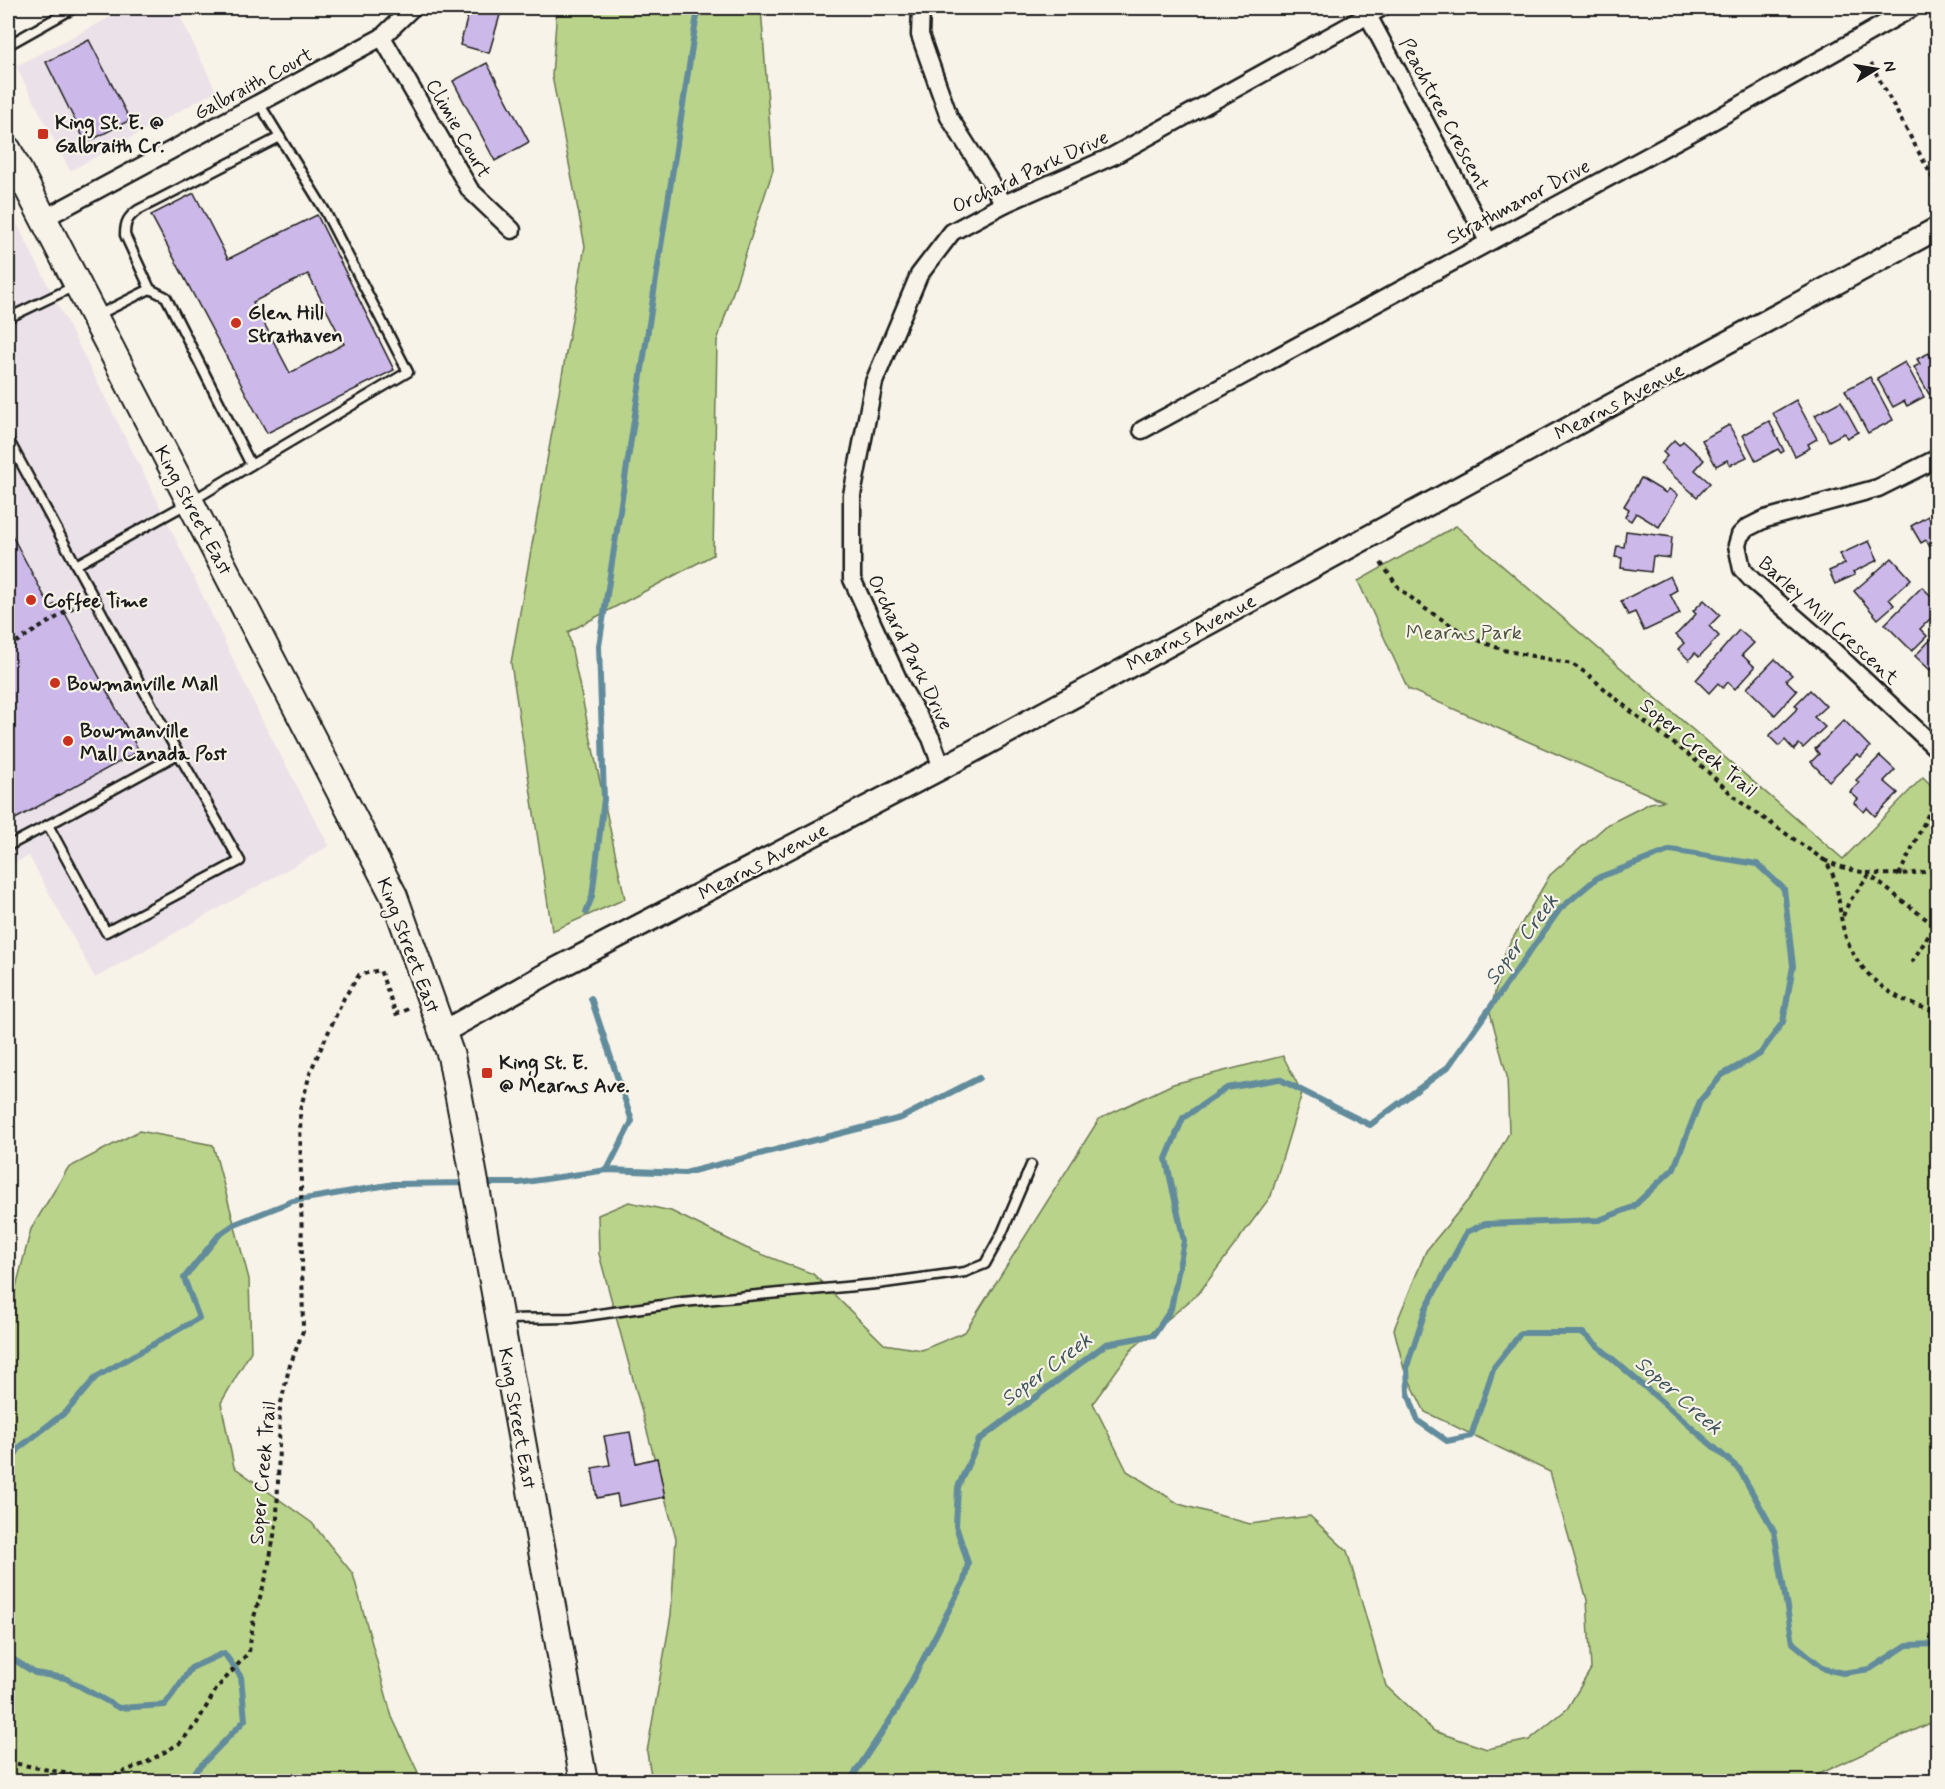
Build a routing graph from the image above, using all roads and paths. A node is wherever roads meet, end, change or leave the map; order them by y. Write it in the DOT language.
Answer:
graph roads {
  1 [pos="74,8"];
  2 [pos="412,8"];
  3 [pos="921,8"];
  4 [pos="1912,8"];
  5 [pos="1371,10"];
  6 [pos="382,37"];
  7 [pos="8,45"];
  8 [pos="1871,64"];
  9 [pos="259,103"];
  10 [pos="280,137"];
  11 [pos="8,150"];
  12 [pos="1936,184"];
  13 [pos="1004,204"];
  14 [pos="43,219"];
  15 [pos="1938,228"];
  16 [pos="512,230"];
  17 [pos="1488,241"];
  18 [pos="76,286"];
  19 [pos="150,289"];
  20 [pos="8,318"];
  21 [pos="93,318"];
  22 [pos="1142,430"];
  23 [pos="8,439"];
  24 [pos="1938,458"];
  25 [pos="251,465"];
  26 [pos="190,502"];
  27 [pos="1381,563"];
  28 [pos="76,566"];
  29 [pos="92,595"];
  30 [pos="8,647"];
  31 [pos="1938,750"];
  32 [pos="178,754"];
  33 [pos="942,768"];
  34 [pos="1938,794"];
  35 [pos="48,825"];
  36 [pos="8,846"];
  37 [pos="1824,860"];
  38 [pos="1938,870"];
  39 [pos="1869,875"];
  40 [pos="1899,876"];
  41 [pos="1842,921"];
  42 [pos="1911,963"];
  43 [pos="430,1000"];
  44 [pos="1938,1011"];
  45 [pos="443,1032"];
  46 [pos="1031,1165"];
  47 [pos="500,1319"];
  48 [pos="8,1762"];
  49 [pos="584,1782"];
  1 -- 7 [label="lane"];
  2 -- 6 [label="street, Galbraith Court"];
  3 -- 13 [label="street"];
  4 -- 17 [label="street, Strathmanor Drive"];
  5 -- 13 [label="street, Orchard Park Drive"];
  5 -- 17 [label="street, Peachtree Crescent"];
  6 -- 9 [label="street, Galbraith Court"];
  6 -- 16 [label="street, Climie Court"];
  8 -- 12 [label="path"];
  9 -- 10 [label="lane"];
  9 -- 14 [label="street, Galbraith Court"];
  10 -- 19 [label="lane"];
  10 -- 25 [label="lane"];
  11 -- 14 [label="main road, King Street East"];
  13 -- 33 [label="street, Orchard Park Drive"];
  14 -- 18 [label="main road, King Street East"];
  15 -- 33 [label="street, Mearns Avenue"];
  17 -- 22 [label="street, Strathmanor Drive"];
  18 -- 20 [label="lane"];
  18 -- 21 [label="main road, King Street East"];
  19 -- 21 [label="lane"];
  19 -- 25 [label="lane"];
  21 -- 26 [label="main road, King Street East"];
  23 -- 28 [label="lane"];
  24 -- 31 [label="street, Barley Mill Crescent"];
  25 -- 26 [label="lane"];
  26 -- 28 [label="lane"];
  26 -- 43 [label="main road, King Street East"];
  27 -- 37 [label="path, Soper Creek Trail"];
  28 -- 29 [label="lane"];
  29 -- 30 [label="path"];
  29 -- 32 [label="lane"];
  32 -- 35 [label="lane"];
  32 -- 35 [label="lane"];
  33 -- 45 [label="street, Mearns Avenue"];
  34 -- 40 [label="path"];
  35 -- 36 [label="lane"];
  37 -- 39 [label="path, Soper Creek Trail"];
  37 -- 41 [label="path"];
  38 -- 40 [label="path"];
  39 -- 40 [label="path"];
  39 -- 41 [label="path"];
  39 -- 42 [label="path"];
  41 -- 44 [label="path"];
  43 -- 45 [label="main road, King Street East"];
  43 -- 48 [label="path, Soper Creek Trail"];
  45 -- 47 [label="main road, King Street East"];
  46 -- 47 [label="lane"];
  47 -- 49 [label="main road, King Street East"];
}
